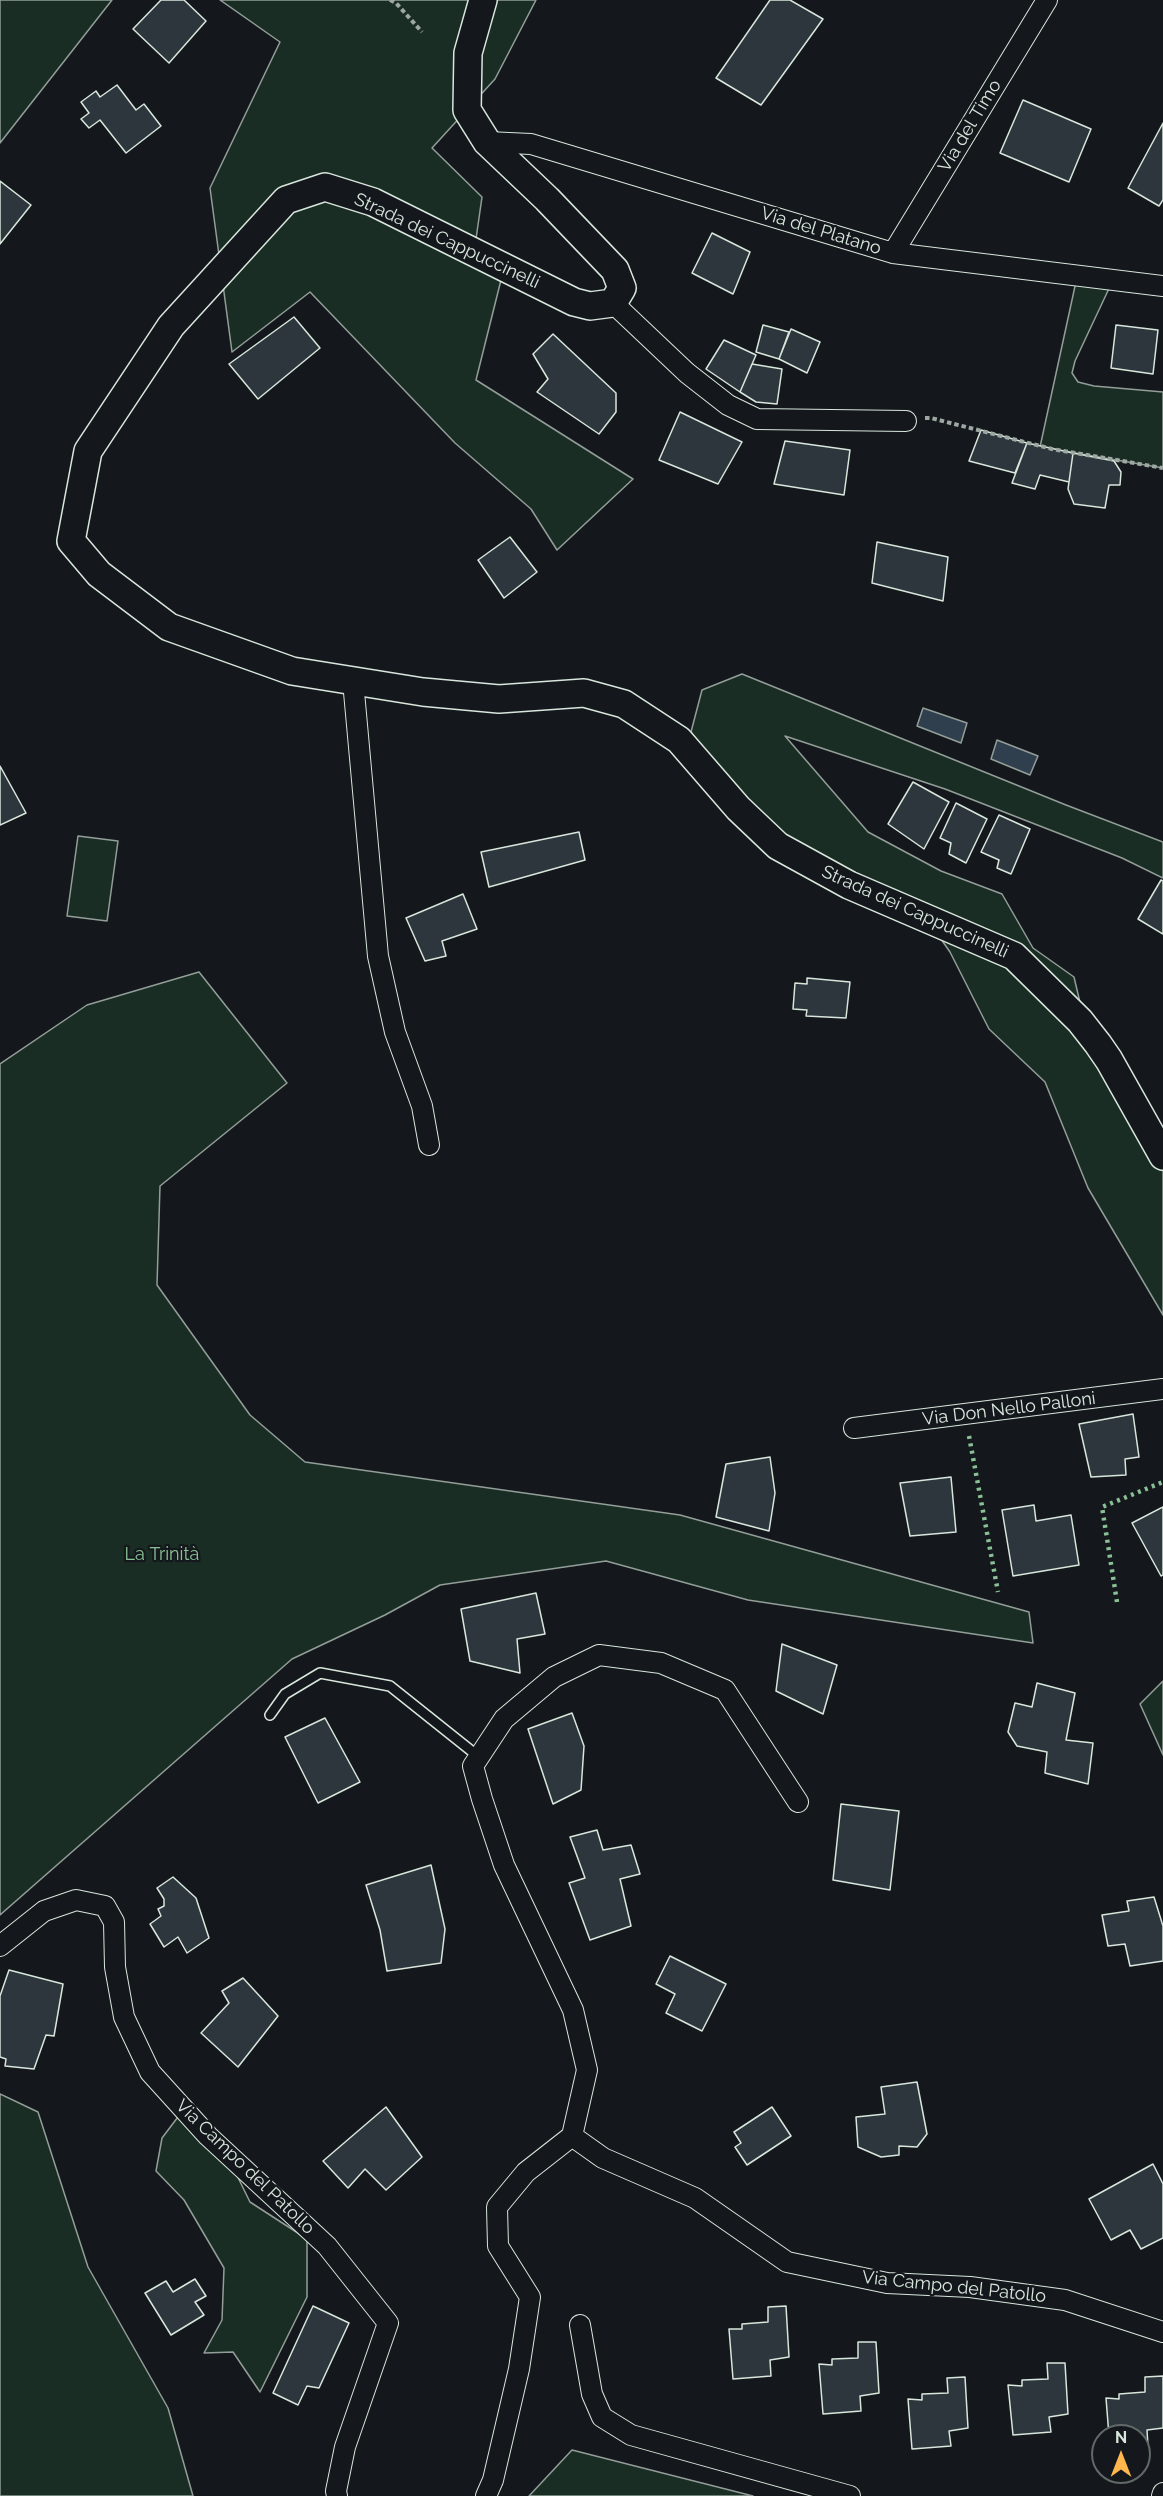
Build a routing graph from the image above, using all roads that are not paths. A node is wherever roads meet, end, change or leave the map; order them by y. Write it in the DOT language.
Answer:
graph roads {
  1 [pos="483,0"];
  2 [pos="1047,0"];
  3 [pos="487,142"];
  4 [pos="893,253"];
  5 [pos="1163,286"];
  6 [pos="613,303"];
  7 [pos="906,421"];
  8 [pos="353,681"];
  9 [pos="429,1145"];
  10 [pos="1163,1156"];
  11 [pos="1163,1389"];
  12 [pos="854,1428"];
  13 [pos="270,1716"];
  14 [pos="479,1758"];
  15 [pos="798,1802"];
  16 [pos="0,1946"];
  17 [pos="572,2136"];
  18 [pos="580,2325"];
  19 [pos="1163,2332"];
  20 [pos="337,2496"];
  21 [pos="486,2496"];
  22 [pos="850,2496"];
  1 -- 3 [label="street"];
  2 -- 4 [label="street, Via del Timo"];
  3 -- 4 [label="street, Via del Platano"];
  3 -- 6 [label="street"];
  4 -- 5 [label="street, Via del Platano"];
  6 -- 7 [label="street"];
  6 -- 8 [label="street, Strada dei Cappuccinelli"];
  8 -- 9 [label="street"];
  8 -- 10 [label="street, Strada dei Cappuccinelli"];
  11 -- 12 [label="street, Via Don Nello Palloni"];
  13 -- 14 [label="lane"];
  14 -- 15 [label="street"];
  14 -- 17 [label="street"];
  16 -- 20 [label="street, Via Campo del Patollo"];
  17 -- 19 [label="street, Via Campo del Patollo"];
  17 -- 21 [label="street"];
  18 -- 22 [label="street"];
}
